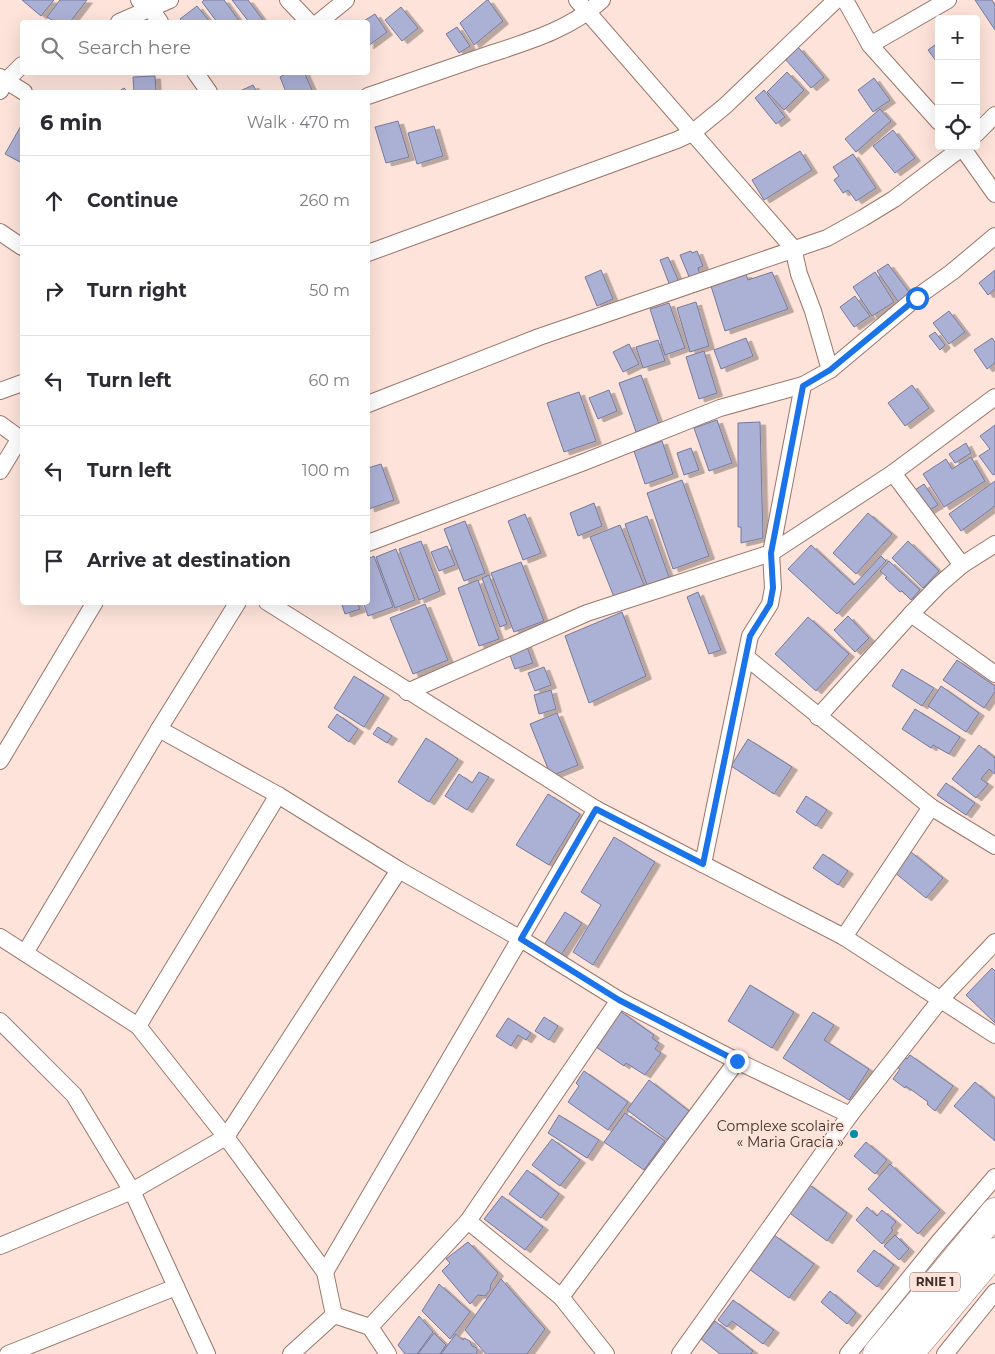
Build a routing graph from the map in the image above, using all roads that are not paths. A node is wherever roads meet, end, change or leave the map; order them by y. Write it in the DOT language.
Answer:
graph roads {
  1 [pos="170,0"];
  2 [pos="288,0"];
  3 [pos="346,0"];
  4 [pos="578,0"];
  5 [pos="602,0"];
  6 [pos="836,0"];
  7 [pos="845,0"];
  8 [pos="948,0"];
  9 [pos="144,4"];
  10 [pos="588,13"];
  11 [pos="122,20"];
  12 [pos="158,20"];
  13 [pos="308,20"];
  14 [pos="321,20"];
  15 [pos="870,45"];
  16 [pos="20,67"];
  17 [pos="197,75"];
  18 [pos="2,83"];
  19 [pos="20,90"];
  20 [pos="208,90"];
  21 [pos="370,95"];
  22 [pos="995,115"];
  23 [pos="935,118"];
  24 [pos="980,130"];
  25 [pos="692,133"];
  26 [pos="958,150"];
  27 [pos="964,150"];
  28 [pos="995,194"];
  29 [pos="0,232"];
  30 [pos="995,236"];
  31 [pos="20,246"];
  32 [pos="793,248"];
  33 [pos="370,252"];
  34 [pos="830,370"];
  35 [pos="20,384"];
  36 [pos="803,386"];
  37 [pos="0,391"];
  38 [pos="995,398"];
  39 [pos="370,403"];
  40 [pos="0,424"];
  41 [pos="20,438"];
  42 [pos="20,441"];
  43 [pos="0,471"];
  44 [pos="893,473"];
  45 [pos="370,542"];
  46 [pos="995,544"];
  47 [pos="771,553"];
  48 [pos="962,565"];
  49 [pos="92,605"];
  50 [pos="236,605"];
  51 [pos="272,605"];
  52 [pos="911,614"];
  53 [pos="746,657"];
  54 [pos="995,674"];
  55 [pos="407,692"];
  56 [pos="818,717"];
  57 [pos="159,729"];
  58 [pos="0,761"];
  59 [pos="278,795"];
  60 [pos="931,807"];
  61 [pos="596,809"];
  62 [pos="995,846"];
  63 [pos="703,864"];
  64 [pos="400,870"];
  65 [pos="0,937"];
  66 [pos="844,937"];
  67 [pos="521,939"];
  68 [pos="995,942"];
  69 [pos="25,953"];
  70 [pos="941,999"];
  71 [pos="619,1000"];
  72 [pos="0,1021"];
  73 [pos="138,1026"];
  74 [pos="995,1035"];
  75 [pos="737,1061"];
  76 [pos="850,1115"];
  77 [pos="226,1137"];
  78 [pos="995,1177"];
  79 [pos="132,1191"];
  80 [pos="995,1212"];
  81 [pos="468,1221"];
  82 [pos="0,1246"];
  83 [pos="995,1252"];
  84 [pos="325,1272"];
  85 [pos="176,1287"];
  86 [pos="995,1292"];
  87 [pos="561,1297"];
  88 [pos="334,1314"];
  89 [pos="370,1327"];
  90 [pos="950,1352"];
  91 [pos="8,1354"];
  92 [pos="206,1354"];
  93 [pos="291,1354"];
  94 [pos="388,1354"];
  95 [pos="606,1354"];
  96 [pos="680,1354"];
  97 [pos="848,1354"];
  98 [pos="876,1354"];
  99 [pos="909,1354"];
  1 -- 9 [label="street"];
  2 -- 13 [label="street"];
  3 -- 14 [label="street"];
  4 -- 10 [label="street"];
  5 -- 10 [label="street"];
  6 -- 25 [label="street"];
  7 -- 15 [label="street"];
  8 -- 15 [label="street"];
  9 -- 11 [label="street"];
  9 -- 12 [label="street"];
  10 -- 21 [label="street"];
  10 -- 25 [label="street"];
  15 -- 23 [label="street"];
  16 -- 18 [label="street"];
  17 -- 20 [label="street"];
  18 -- 19 [label="street"];
  22 -- 24 [label="street"];
  25 -- 32 [label="street"];
  25 -- 33 [label="street"];
  26 -- 32 [label="street"];
  27 -- 28 [label="street"];
  29 -- 31 [label="street"];
  30 -- 34 [label="street"];
  32 -- 34 [label="street"];
  32 -- 39 [label="street"];
  34 -- 36 [label="street"];
  35 -- 37 [label="street"];
  36 -- 45 [label="street"];
  36 -- 47 [label="street"];
  38 -- 44 [label="street"];
  40 -- 41 [label="street"];
  42 -- 43 [label="street"];
  44 -- 47 [label="street"];
  44 -- 48 [label="street"];
  46 -- 48 [label="street"];
  47 -- 53 [label="street"];
  47 -- 55 [label="street"];
  48 -- 52 [label="street"];
  49 -- 58 [label="street"];
  50 -- 57 [label="street"];
  51 -- 55 [label="street"];
  52 -- 54 [label="street"];
  52 -- 56 [label="street"];
  53 -- 56 [label="street"];
  53 -- 63 [label="street"];
  55 -- 61 [label="street"];
  56 -- 60 [label="street"];
  57 -- 59 [label="street"];
  57 -- 69 [label="street"];
  59 -- 64 [label="street"];
  59 -- 73 [label="street"];
  60 -- 62 [label="street"];
  60 -- 66 [label="street"];
  61 -- 63 [label="street"];
  61 -- 67 [label="street"];
  63 -- 66 [label="street"];
  64 -- 67 [label="street"];
  64 -- 77 [label="street"];
  65 -- 69 [label="street"];
  66 -- 70 [label="street"];
  67 -- 71 [label="street"];
  67 -- 84 [label="street"];
  68 -- 70 [label="street"];
  69 -- 73 [label="street"];
  70 -- 74 [label="street"];
  70 -- 76 [label="street"];
  71 -- 75 [label="street"];
  71 -- 81 [label="street"];
  72 -- 79 [label="street"];
  73 -- 77 [label="street"];
  75 -- 76 [label="street"];
  75 -- 87 [label="street"];
  76 -- 96 [label="street"];
  77 -- 79 [label="street"];
  77 -- 84 [label="street"];
  78 -- 97 [label="street"];
  79 -- 82 [label="street"];
  79 -- 85 [label="street"];
  80 -- 98 [label="highway, RNIE 1"];
  81 -- 87 [label="street"];
  81 -- 89 [label="street"];
  83 -- 99 [label="highway, RNIE 1"];
  84 -- 88 [label="street"];
  85 -- 91 [label="street"];
  85 -- 92 [label="street"];
  86 -- 90 [label="street"];
  87 -- 95 [label="street"];
  88 -- 89 [label="street"];
  88 -- 93 [label="street"];
  89 -- 94 [label="street"];
}
